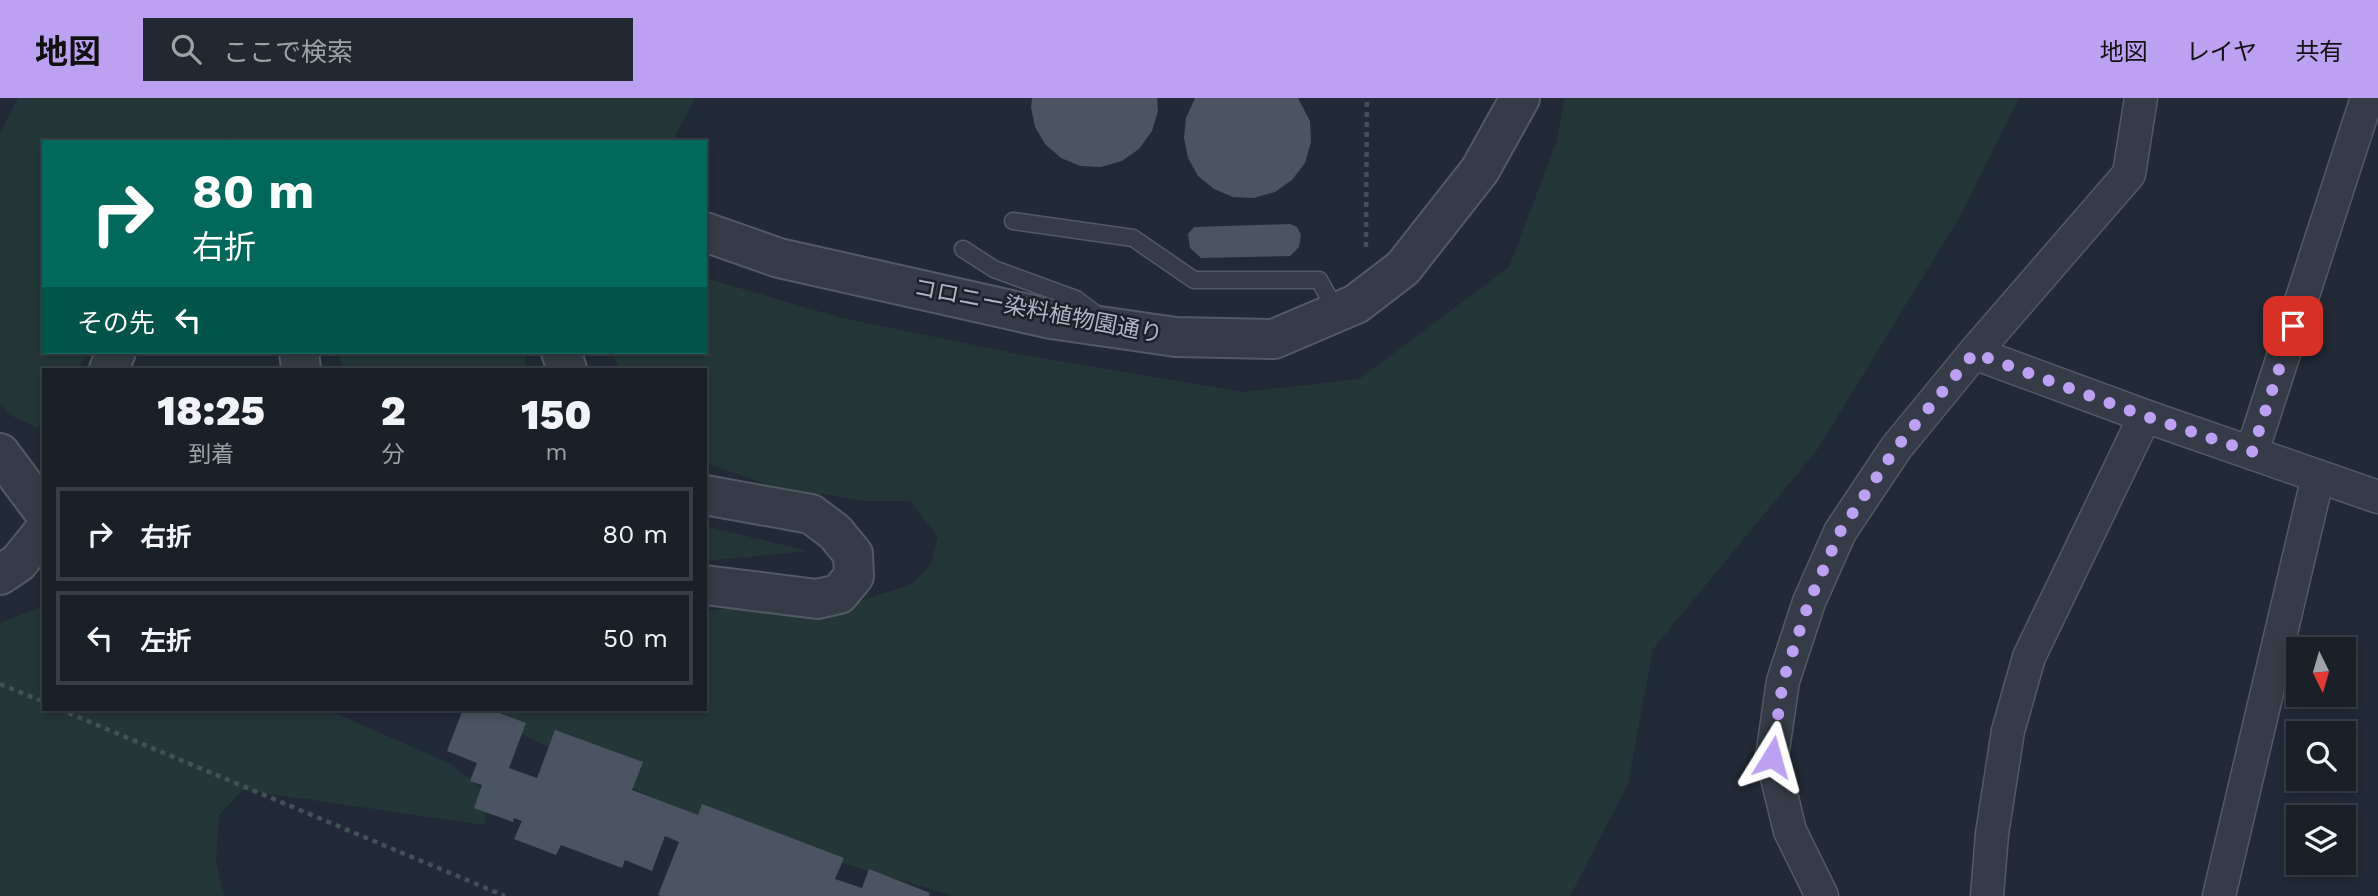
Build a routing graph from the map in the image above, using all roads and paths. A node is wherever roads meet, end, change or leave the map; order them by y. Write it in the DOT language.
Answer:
graph roads {
  1 [pos="1367,98"];
  2 [pos="1520,98"];
  3 [pos="2141,98"];
  4 [pos="2367,98"];
  5 [pos="1013,221"];
  6 [pos="707,233"];
  7 [pos="963,249"];
  8 [pos="1351,304"];
  9 [pos="1116,329"];
  10 [pos="1974,353"];
  11 [pos="2145,416"];
  12 [pos="2252,452"];
  13 [pos="0,453"];
  14 [pos="2318,475"];
  15 [pos="707,495"];
  16 [pos="2378,497"];
  17 [pos="42,509"];
  18 [pos="42,533"];
  19 [pos="0,575"];
  20 [pos="707,585"];
  21 [pos="0,684"];
  22 [pos="42,701"];
  23 [pos="64,711"];
  24 [pos="505,896"];
  25 [pos="1822,896"];
  26 [pos="1987,896"];
  27 [pos="2219,896"];
  1 -- 8 [label="path"];
  2 -- 8 [label="street, コロニー染料植物園通り"];
  3 -- 10 [label="street"];
  4 -- 12 [label="street"];
  5 -- 8 [label="lane"];
  6 -- 9 [label="street, コロニー染料植物園通り"];
  7 -- 9 [label="lane"];
  8 -- 9 [label="street, コロニー染料植物園通り"];
  10 -- 11 [label="street"];
  10 -- 25 [label="street"];
  11 -- 12 [label="street"];
  11 -- 26 [label="street"];
  12 -- 14 [label="street"];
  13 -- 17 [label="street"];
  14 -- 16 [label="street"];
  14 -- 27 [label="street"];
  15 -- 20 [label="street"];
  18 -- 19 [label="street"];
  21 -- 22 [label="path"];
  23 -- 24 [label="path"];
}
